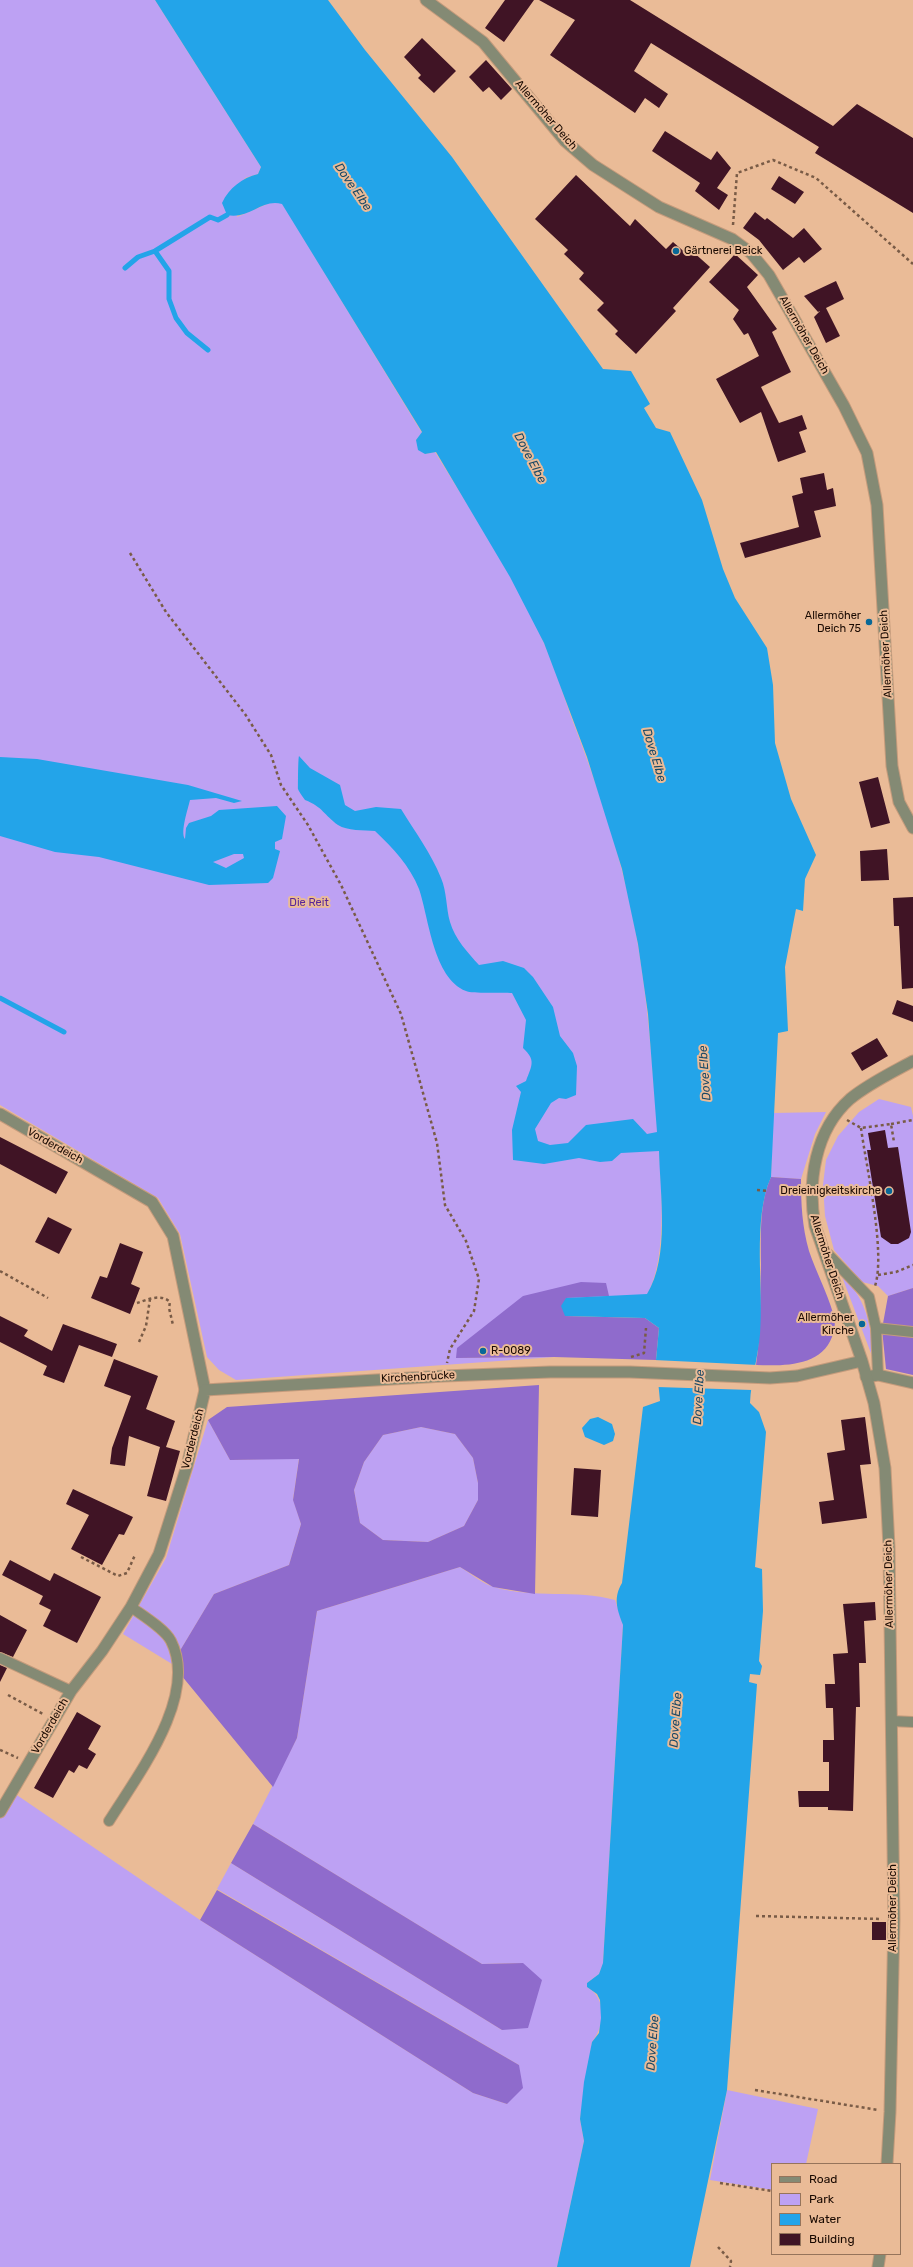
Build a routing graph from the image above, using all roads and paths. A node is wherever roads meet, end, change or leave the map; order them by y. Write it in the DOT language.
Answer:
graph roads {
  1 [pos="426,0"];
  2 [pos="732,239"];
  3 [pos="913,264"];
  4 [pos="130,553"];
  5 [pos="913,828"];
  6 [pos="913,1061"];
  7 [pos="0,1114"];
  8 [pos="913,1120"];
  9 [pos="854,1124"];
  10 [pos="891,1124"];
  11 [pos="861,1128"];
  12 [pos="894,1142"];
  13 [pos="757,1190"];
  14 [pos="768,1190"];
  15 [pos="822,1248"];
  16 [pos="913,1265"];
  17 [pos="0,1271"];
  18 [pos="878,1275"];
  19 [pos="869,1297"];
  20 [pos="48,1298"];
  21 [pos="150,1299"];
  22 [pos="137,1303"];
  23 [pos="173,1325"];
  24 [pos="646,1328"];
  25 [pos="876,1328"];
  26 [pos="913,1332"];
  27 [pos="139,1342"];
  28 [pos="862,1361"];
  29 [pos="627,1372"];
  30 [pos="444,1376"];
  31 [pos="878,1376"];
  32 [pos="866,1377"];
  33 [pos="913,1384"];
  34 [pos="206,1390"];
  35 [pos="135,1555"];
  36 [pos="81,1557"];
  37 [pos="132,1607"];
  38 [pos="0,1658"];
  39 [pos="71,1691"];
  40 [pos="8,1695"];
  41 [pos="54,1720"];
  42 [pos="891,1721"];
  43 [pos="913,1722"];
  44 [pos="0,1750"];
  45 [pos="29,1763"];
  46 [pos="0,1812"];
  47 [pos="109,1821"];
  48 [pos="756,1916"];
  49 [pos="894,1919"];
  50 [pos="755,2090"];
  51 [pos="890,2112"];
  52 [pos="887,2163"];
  53 [pos="720,2183"];
  54 [pos="771,2191"];
  55 [pos="718,2246"];
  56 [pos="880,2255"];
  57 [pos="730,2267"];
  58 [pos="878,2267"];
  1 -- 2 [label="street, Allermöher Deich"];
  2 -- 3 [label="path"];
  2 -- 5 [label="street, Allermöher Deich"];
  4 -- 30 [label="path"];
  6 -- 15 [label="street, Allermöher Deich"];
  7 -- 34 [label="street, Vorderdeich"];
  8 -- 10 [label="path"];
  9 -- 11 [label="path"];
  10 -- 11 [label="path"];
  10 -- 12 [label="path"];
  11 -- 18 [label="path"];
  13 -- 14 [label="path"];
  15 -- 19 [label="lane"];
  15 -- 28 [label="street, Allermöher Deich"];
  16 -- 18 [label="path"];
  17 -- 20 [label="path"];
  18 -- 19 [label="path"];
  19 -- 25 [label="lane"];
  21 -- 22 [label="path"];
  21 -- 23 [label="path"];
  21 -- 27 [label="path"];
  24 -- 29 [label="path"];
  25 -- 26 [label="lane"];
  25 -- 31 [label="lane"];
  28 -- 29 [label="street, Kirchenbrücke"];
  28 -- 32 [label="street, Allermöher Deich"];
  29 -- 30 [label="street, Kirchenbrücke"];
  30 -- 34 [label="street, Kirchenbrücke"];
  31 -- 32 [label="street"];
  31 -- 33 [label="street"];
  32 -- 42 [label="street, Allermöher Deich"];
  34 -- 37 [label="street, Vorderdeich"];
  35 -- 36 [label="path"];
  37 -- 39 [label="street, Vorderdeich"];
  37 -- 47 [label="lane"];
  38 -- 39 [label="lane"];
  39 -- 41 [label="street, Vorderdeich"];
  40 -- 41 [label="path"];
  41 -- 45 [label="street, Vorderdeich"];
  42 -- 43 [label="lane"];
  42 -- 49 [label="street, Allermöher Deich"];
  44 -- 45 [label="path"];
  45 -- 46 [label="street, Vorderdeich"];
  48 -- 49 [label="path"];
  49 -- 51 [label="street, Allermöher Deich"];
  50 -- 51 [label="path"];
  51 -- 52 [label="street, Allermöher Deich"];
  53 -- 54 [label="path"];
  55 -- 57 [label="path"];
  56 -- 58 [label="street"];
}
